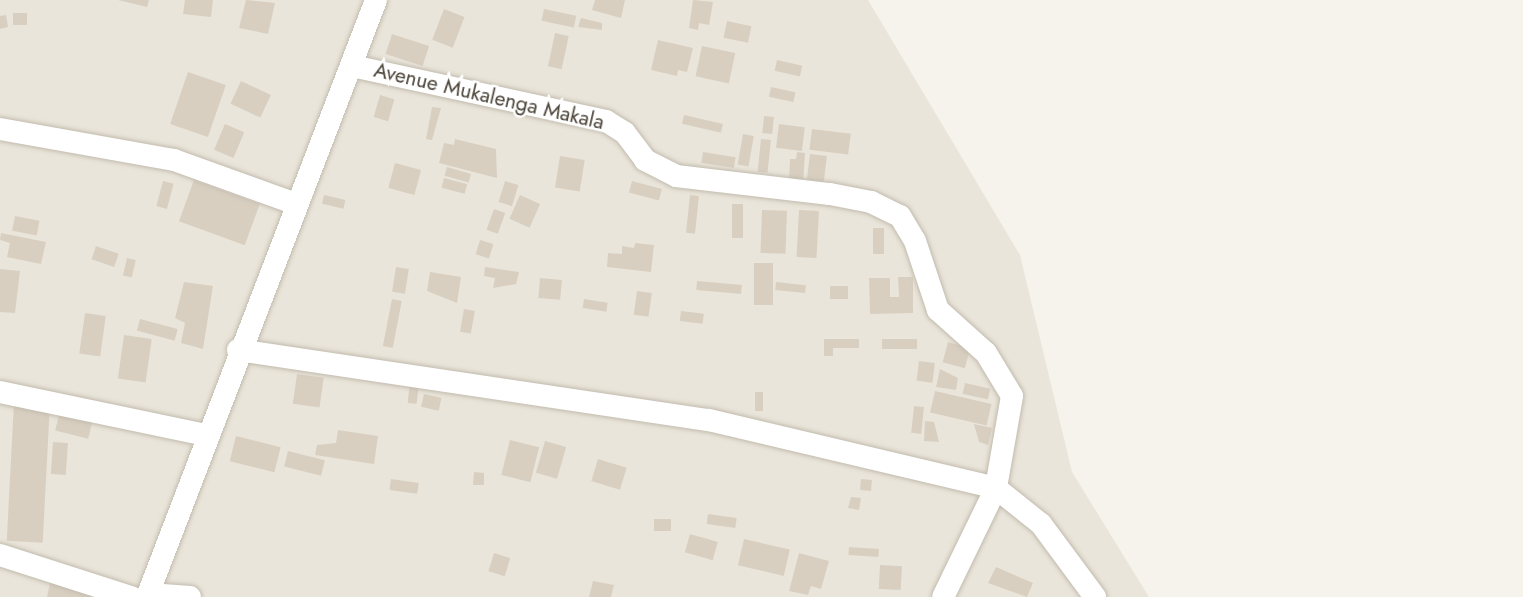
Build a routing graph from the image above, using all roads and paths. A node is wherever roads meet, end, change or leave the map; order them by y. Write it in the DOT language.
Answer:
graph roads {
  1 [pos="376,0"];
  2 [pos="352,66"];
  3 [pos="0,129"];
  4 [pos="296,204"];
  5 [pos="238,350"];
  6 [pos="0,392"];
  7 [pos="205,435"];
  8 [pos="996,488"];
  9 [pos="0,555"];
  10 [pos="142,596"];
  11 [pos="190,597"];
  12 [pos="943,597"];
  13 [pos="1095,597"];
  1 -- 2 [label="street"];
  2 -- 4 [label="street"];
  2 -- 8 [label="street, Avenue Mukalenga Makala"];
  3 -- 4 [label="street"];
  4 -- 5 [label="street"];
  5 -- 7 [label="street"];
  5 -- 8 [label="street"];
  6 -- 7 [label="street"];
  7 -- 10 [label="street"];
  8 -- 12 [label="street, Avenue Mukalenga Makala"];
  8 -- 13 [label="street"];
  9 -- 10 [label="street"];
  10 -- 11 [label="street"];
}
